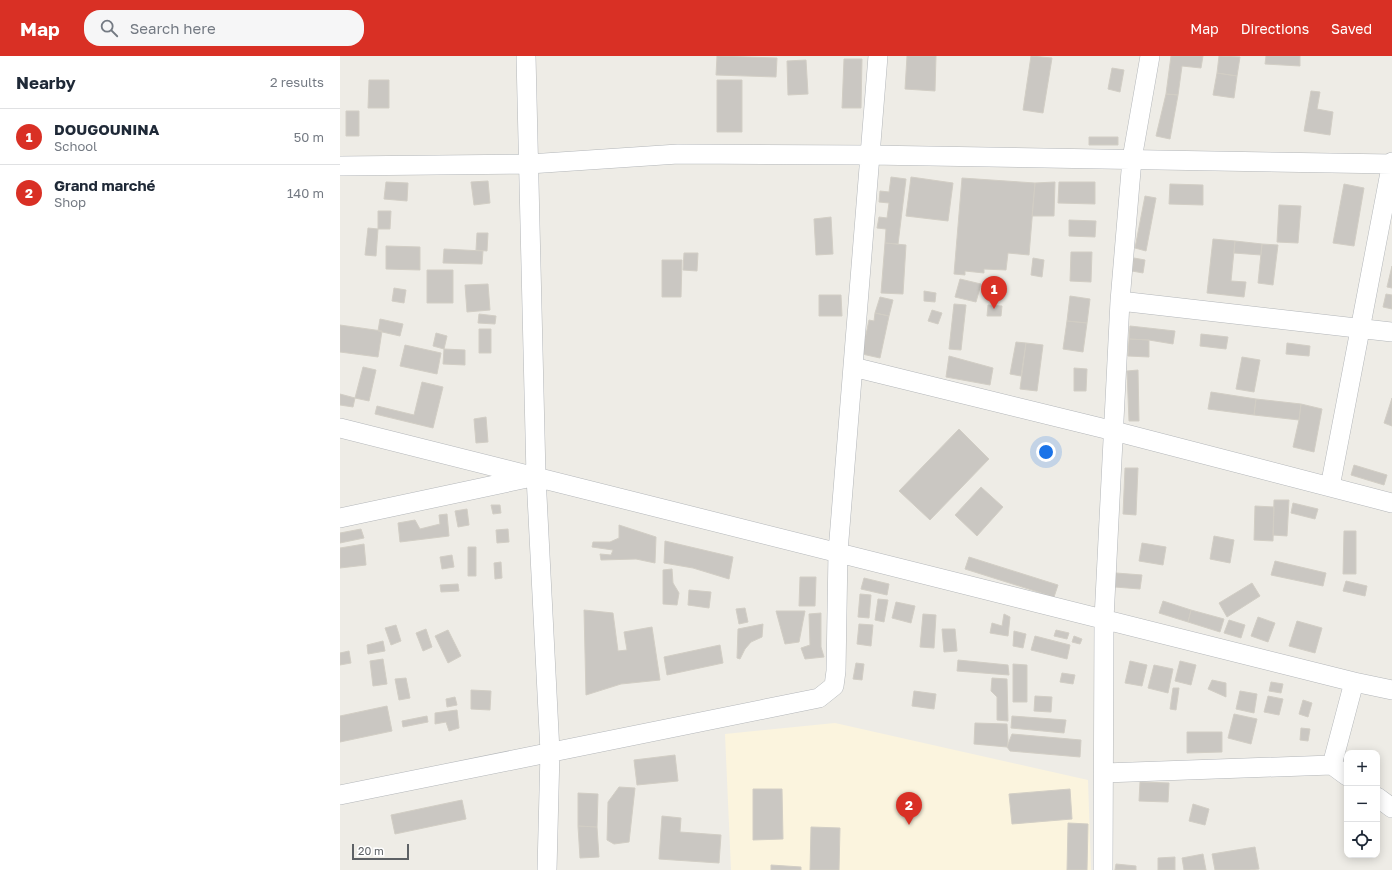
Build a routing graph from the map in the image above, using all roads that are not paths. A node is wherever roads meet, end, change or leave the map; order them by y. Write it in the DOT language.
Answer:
graph roads {
  1 [pos="526,56"];
  2 [pos="878,56"];
  3 [pos="1150,56"];
  4 [pos="870,155"];
  5 [pos="1132,159"];
  6 [pos="1392,163"];
  7 [pos="529,164"];
  8 [pos="340,166"];
  9 [pos="1120,301"];
  10 [pos="1360,329"];
  11 [pos="1392,332"];
  12 [pos="853,367"];
  13 [pos="340,428"];
  14 [pos="1114,431"];
  15 [pos="536,476"];
  16 [pos="1330,487"];
  17 [pos="1392,503"];
  18 [pos="340,518"];
  19 [pos="838,552"];
  20 [pos="1104,619"];
  21 [pos="1354,682"];
  22 [pos="1392,690"];
  23 [pos="550,752"];
  24 [pos="1339,771"];
  25 [pos="1104,773"];
  26 [pos="340,795"];
  27 [pos="1380,799"];
  28 [pos="1392,808"];
  29 [pos="547,870"];
  30 [pos="1104,870"];
  1 -- 7 [label="street"];
  2 -- 4 [label="street"];
  3 -- 5 [label="street"];
  4 -- 5 [label="street"];
  4 -- 7 [label="street"];
  4 -- 12 [label="street"];
  5 -- 6 [label="street"];
  5 -- 9 [label="street"];
  6 -- 10 [label="street"];
  7 -- 8 [label="street"];
  7 -- 15 [label="street"];
  9 -- 10 [label="street"];
  9 -- 14 [label="street"];
  10 -- 11 [label="street"];
  10 -- 16 [label="street"];
  12 -- 14 [label="street"];
  12 -- 19 [label="street"];
  13 -- 15 [label="street"];
  14 -- 16 [label="street"];
  14 -- 20 [label="street"];
  15 -- 18 [label="street"];
  15 -- 19 [label="street"];
  15 -- 23 [label="street"];
  16 -- 17 [label="street"];
  19 -- 20 [label="street"];
  19 -- 23 [label="street"];
  20 -- 21 [label="street"];
  20 -- 25 [label="street"];
  21 -- 22 [label="street"];
  21 -- 24 [label="street"];
  23 -- 26 [label="street"];
  23 -- 29 [label="street"];
  24 -- 25 [label="street"];
  25 -- 30 [label="street"];
  27 -- 28 [label="street"];
}
